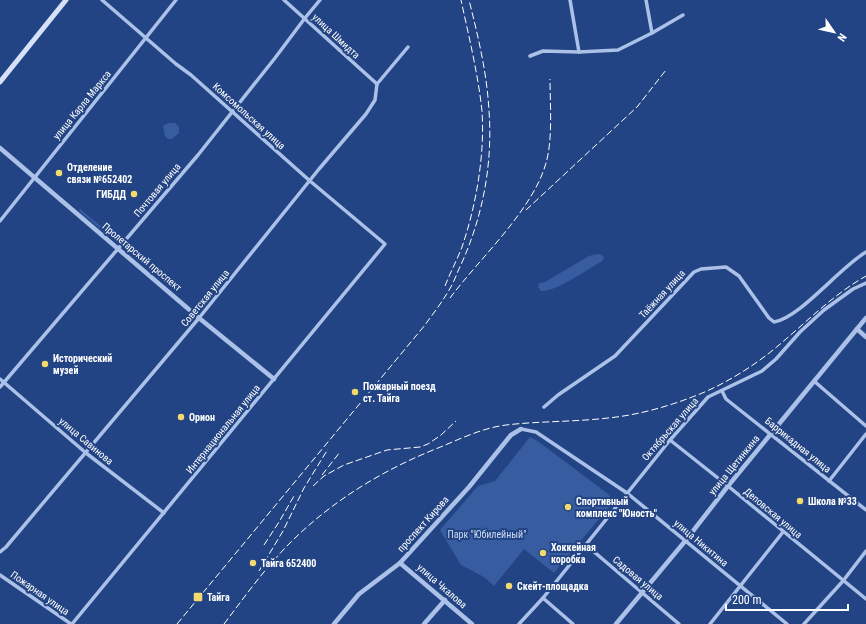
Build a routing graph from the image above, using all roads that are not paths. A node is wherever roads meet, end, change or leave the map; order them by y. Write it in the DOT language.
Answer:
graph roads {
  1 [pos="66,0"];
  2 [pos="102,0"];
  3 [pos="176,0"];
  4 [pos="284,0"];
  5 [pos="320,0"];
  6 [pos="570,0"];
  7 [pos="646,0"];
  8 [pos="683,15"];
  9 [pos="305,18"];
  10 [pos="652,33"];
  11 [pos="146,37"];
  12 [pos="408,47"];
  13 [pos="579,52"];
  14 [pos="530,56"];
  15 [pos="0,82"];
  16 [pos="377,84"];
  17 [pos="233,112"];
  18 [pos="0,148"];
  19 [pos="34,177"];
  20 [pos="310,180"];
  21 [pos="0,221"];
  22 [pos="385,244"];
  23 [pos="118,249"];
  24 [pos="866,252"];
  25 [pos="866,282"];
  26 [pos="199,318"];
  27 [pos="866,318"];
  28 [pos="857,329"];
  29 [pos="866,337"];
  30 [pos="0,378"];
  31 [pos="274,379"];
  32 [pos="814,381"];
  33 [pos="4,382"];
  34 [pos="0,387"];
  35 [pos="722,391"];
  36 [pos="544,407"];
  37 [pos="866,426"];
  38 [pos="520,430"];
  39 [pos="771,434"];
  40 [pos="866,434"];
  41 [pos="670,440"];
  42 [pos="86,453"];
  43 [pos="829,481"];
  44 [pos="728,486"];
  45 [pos="627,493"];
  46 [pos="866,510"];
  47 [pos="164,513"];
  48 [pos="783,532"];
  49 [pos="686,540"];
  50 [pos="586,545"];
  51 [pos="866,551"];
  52 [pos="0,552"];
  53 [pos="400,563"];
  54 [pos="0,574"];
  55 [pos="843,581"];
  56 [pos="740,587"];
  57 [pos="643,592"];
  58 [pos="542,598"];
  59 [pos="866,599"];
  60 [pos="445,600"];
  61 [pos="72,624"];
  62 [pos="334,624"];
  63 [pos="424,624"];
  64 [pos="472,624"];
  65 [pos="519,624"];
  66 [pos="573,624"];
  67 [pos="616,624"];
  68 [pos="679,624"];
  69 [pos="710,624"];
  70 [pos="787,624"];
  71 [pos="804,624"];
  1 -- 15 [label="main road"];
  2 -- 11 [label="street, Комсомольская улица"];
  3 -- 11 [label="street, улица Карла Маркса"];
  4 -- 9 [label="street, улица Шмидта"];
  5 -- 9 [label="street, Почтовая улица"];
  6 -- 13 [label="street"];
  7 -- 10 [label="street"];
  8 -- 10 [label="street"];
  9 -- 16 [label="street, улица Шмидта"];
  9 -- 17 [label="street, Почтовая улица"];
  10 -- 13 [label="street"];
  11 -- 17 [label="street, Комсомольская улица"];
  11 -- 19 [label="street, улица Карла Маркса"];
  12 -- 16 [label="street, Советская улица"];
  13 -- 14 [label="street"];
  16 -- 20 [label="street, Советская улица"];
  17 -- 20 [label="street, Комсомольская улица"];
  17 -- 23 [label="street, Почтовая улица"];
  18 -- 19 [label="street, Пролетарский проспект"];
  19 -- 21 [label="street, улица Карла Маркса"];
  19 -- 23 [label="street, Пролетарский проспект"];
  20 -- 22 [label="street, Комсомольская улица"];
  20 -- 26 [label="street, Советская улица"];
  22 -- 31 [label="street, Интернациональная улица"];
  23 -- 26 [label="street, Пролетарский проспект"];
  23 -- 33 [label="street, Почтовая улица"];
  24 -- 36 [label="street, Таёжная улица"];
  25 -- 35 [label="street, Октябрьская улица"];
  26 -- 31 [label="street, Пролетарский проспект"];
  26 -- 42 [label="street, Советская улица"];
  27 -- 28 [label="street, улица Щетинкина"];
  28 -- 29 [label="street"];
  28 -- 32 [label="street, улица Щетинкина"];
  30 -- 33 [label="street, улица Савинова"];
  31 -- 47 [label="street, Интернациональная улица"];
  32 -- 37 [label="street"];
  32 -- 39 [label="street, улица Щетинкина"];
  33 -- 34 [label="street, Почтовая улица"];
  33 -- 42 [label="street, улица Савинова"];
  35 -- 39 [label="street, Баррикадная улица"];
  35 -- 41 [label="street, Октябрьская улица"];
  38 -- 45 [label="street, улица Никитина"];
  38 -- 53 [label="street, проспект Кирова"];
  39 -- 43 [label="street, Баррикадная улица"];
  39 -- 44 [label="street, улица Щетинкина"];
  40 -- 43 [label="street"];
  41 -- 44 [label="street, Деповская улица"];
  41 -- 45 [label="street, Октябрьская улица"];
  42 -- 47 [label="street, улица Савинова"];
  42 -- 52 [label="street, Советская улица"];
  43 -- 46 [label="street, Баррикадная улица"];
  44 -- 48 [label="street, Деповская улица"];
  44 -- 49 [label="street, улица Щетинкина"];
  45 -- 49 [label="street, улица Никитина"];
  45 -- 50 [label="street, Октябрьская улица"];
  47 -- 61 [label="street, Интернациональная улица"];
  48 -- 55 [label="street, Деповская улица"];
  48 -- 56 [label="street"];
  49 -- 56 [label="street, улица Никитина"];
  49 -- 57 [label="street, улица Щетинкина"];
  50 -- 57 [label="street, Садовая улица"];
  50 -- 58 [label="street, Октябрьская улица"];
  51 -- 55 [label="street"];
  53 -- 60 [label="street, улица Чкалова"];
  53 -- 62 [label="street, проспект Кирова"];
  54 -- 61 [label="street, Пожарная улица"];
  55 -- 59 [label="street, Деповская улица"];
  55 -- 71 [label="street"];
  56 -- 69 [label="street"];
  56 -- 70 [label="street, улица Никитина"];
  57 -- 67 [label="street, улица Щетинкина"];
  57 -- 68 [label="street, Садовая улица"];
  58 -- 65 [label="street, Октябрьская улица"];
  58 -- 66 [label="street"];
  60 -- 63 [label="street"];
  60 -- 64 [label="street, улица Чкалова"];
}
